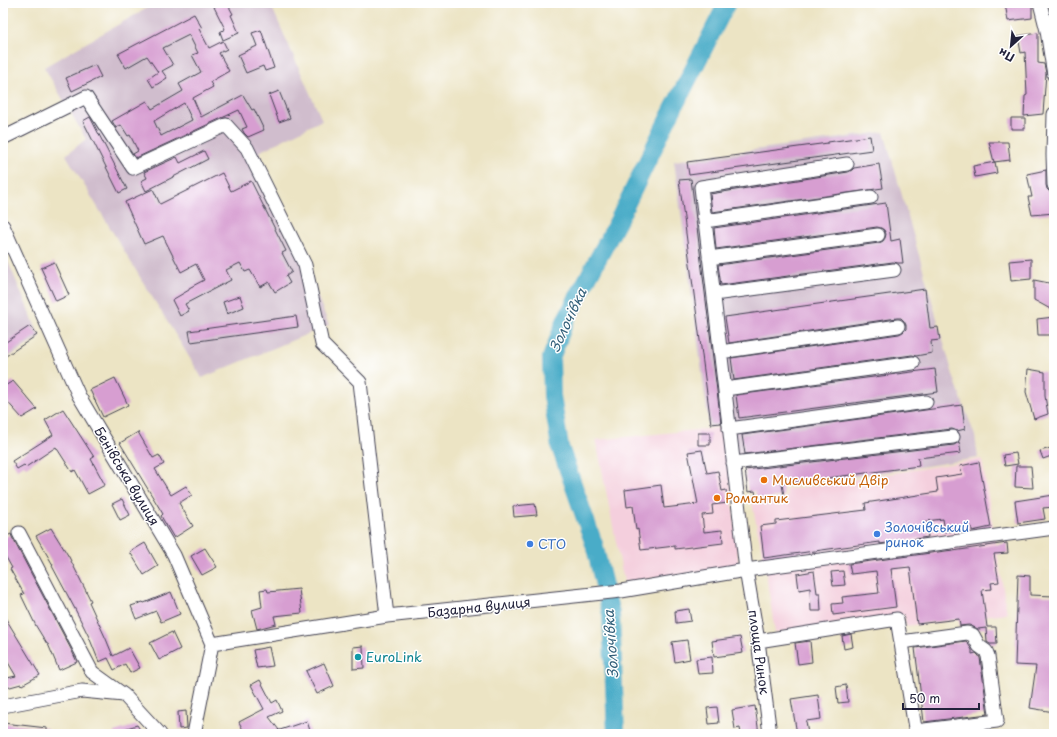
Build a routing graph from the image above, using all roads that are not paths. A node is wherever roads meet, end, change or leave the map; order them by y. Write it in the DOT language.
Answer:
graph roads {
  1 [pos="1040,3"];
  2 [pos="1054,75"];
  3 [pos="1054,114"];
  4 [pos="3,138"];
  5 [pos="847,164"];
  6 [pos="1054,185"];
  7 [pos="871,197"];
  8 [pos="705,221"];
  9 [pos="3,226"];
  10 [pos="878,235"];
  11 [pos="709,258"];
  12 [pos="894,270"];
  13 [pos="714,294"];
  14 [pos="898,326"];
  15 [pos="720,352"];
  16 [pos="913,363"];
  17 [pos="725,389"];
  18 [pos="926,402"];
  19 [pos="729,429"];
  20 [pos="953,437"];
  21 [pos="733,463"];
  22 [pos="1054,528"];
  23 [pos="19,533"];
  24 [pos="746,570"];
  25 [pos="387,616"];
  26 [pos="758,641"];
  27 [pos="900,642"];
  28 [pos="212,644"];
  29 [pos="124,695"];
  30 [pos="3,706"];
  31 [pos="916,732"];
  32 [pos="160,734"];
  33 [pos="194,734"];
  34 [pos="770,734"];
  1 -- 2 [label="street"];
  3 -- 6 [label="street"];
  4 -- 25 [label="street"];
  5 -- 8 [label="street, площа Ринок"];
  7 -- 8 [label="street"];
  8 -- 11 [label="street, площа Ринок"];
  9 -- 28 [label="street, Бенівська вулиця"];
  10 -- 11 [label="street"];
  11 -- 13 [label="street, площа Ринок"];
  12 -- 13 [label="street"];
  13 -- 15 [label="street, площа Ринок"];
  14 -- 15 [label="street"];
  15 -- 17 [label="street, площа Ринок"];
  16 -- 17 [label="street"];
  17 -- 19 [label="street, площа Ринок"];
  18 -- 19 [label="street"];
  19 -- 21 [label="street, площа Ринок"];
  20 -- 21 [label="street"];
  21 -- 24 [label="street, площа Ринок"];
  22 -- 24 [label="street, Базарна вулиця"];
  23 -- 29 [label="street"];
  24 -- 25 [label="street, Базарна вулиця"];
  24 -- 26 [label="street, площа Ринок"];
  25 -- 28 [label="street, Базарна вулиця"];
  26 -- 27 [label="street"];
  26 -- 34 [label="street, площа Ринок"];
  27 -- 31 [label="street"];
  27 -- 31 [label="street"];
  28 -- 33 [label="street"];
  29 -- 30 [label="street"];
  29 -- 32 [label="street"];
}
